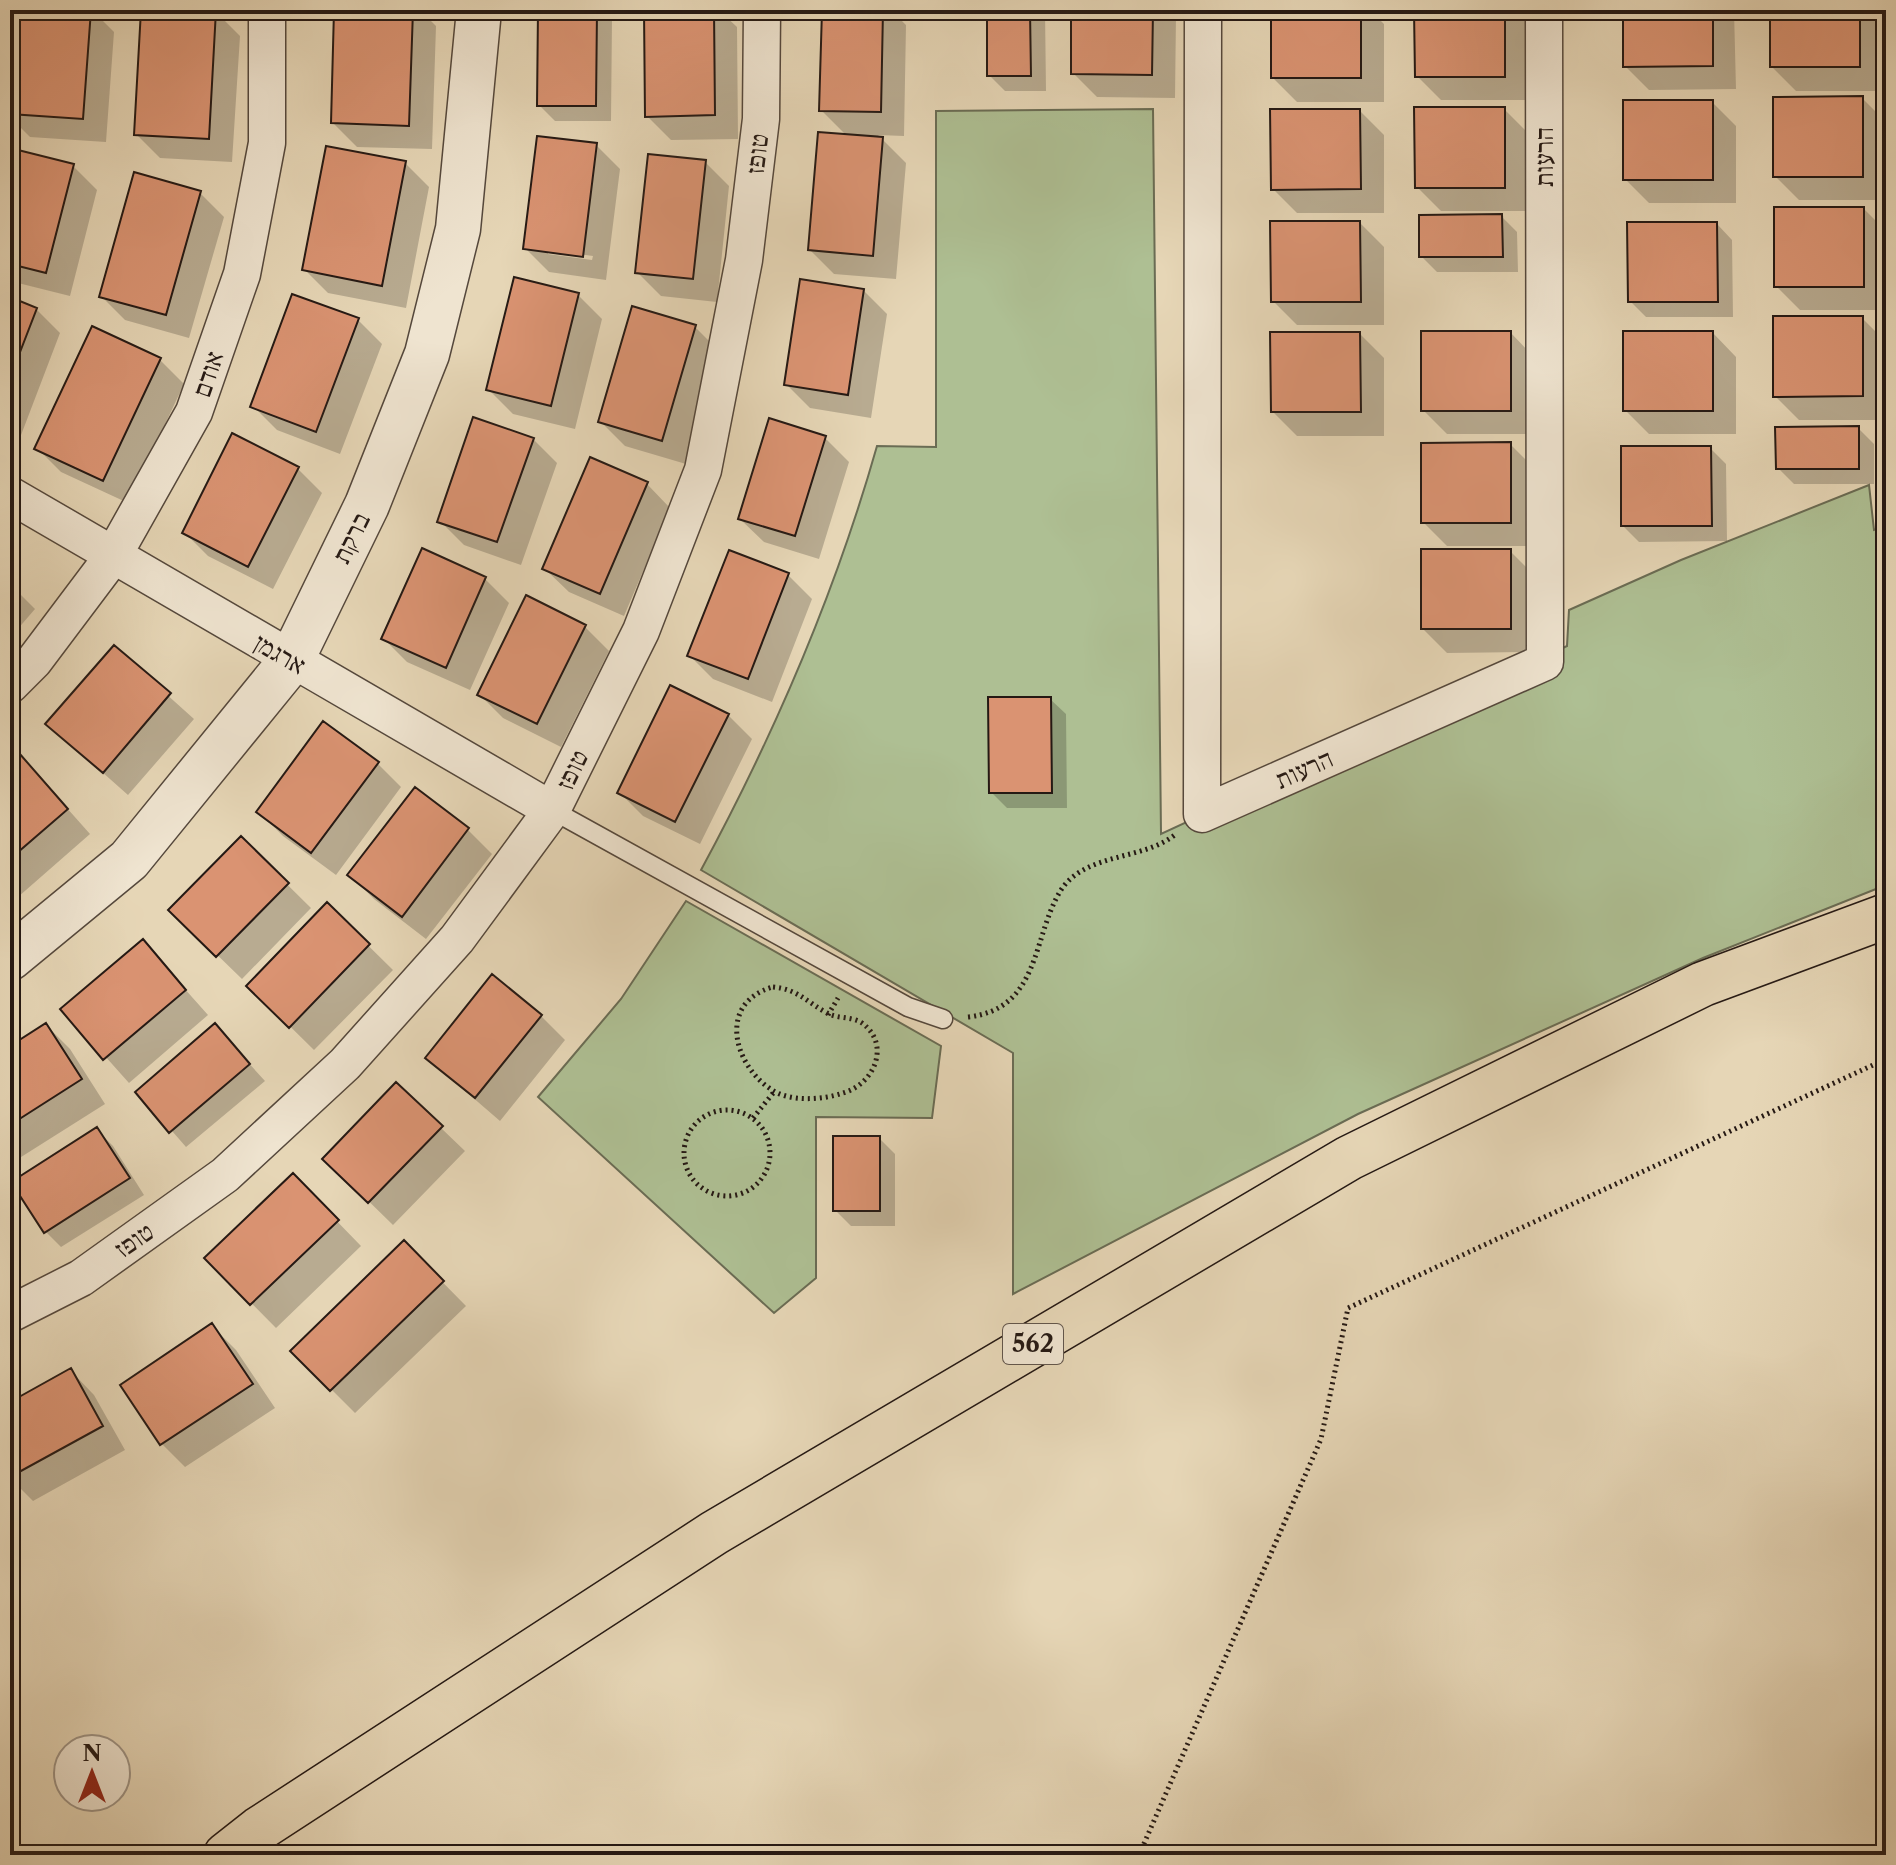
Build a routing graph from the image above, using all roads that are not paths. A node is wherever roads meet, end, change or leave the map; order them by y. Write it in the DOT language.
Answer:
graph roads {
  1 [pos="267,10"];
  2 [pos="479,10"];
  3 [pos="762,10"];
  4 [pos="1203,10"];
  5 [pos="1544,10"];
  6 [pos="10,495"];
  7 [pos="113,556"];
  8 [pos="291,661"];
  9 [pos="10,685"];
  10 [pos="552,810"];
  11 [pos="1886,916"];
  12 [pos="10,958"];
  13 [pos="943,1019"];
  14 [pos="10,1314"];
  15 [pos="226,1855"];
  1 -- 7 [label="street, אודם"];
  2 -- 8 [label="street, ברקת"];
  3 -- 10 [label="street, טופז"];
  4 -- 5 [label="street, הרעות"];
  6 -- 7 [label="street, ארגמן"];
  7 -- 8 [label="street, ארגמן"];
  7 -- 9 [label="street, אודם"];
  8 -- 10 [label="street, ארגמן"];
  8 -- 12 [label="street, ברקת"];
  10 -- 13 [label="lane"];
  10 -- 14 [label="street, טופז"];
  11 -- 15 [label="main road, 562"];
}
